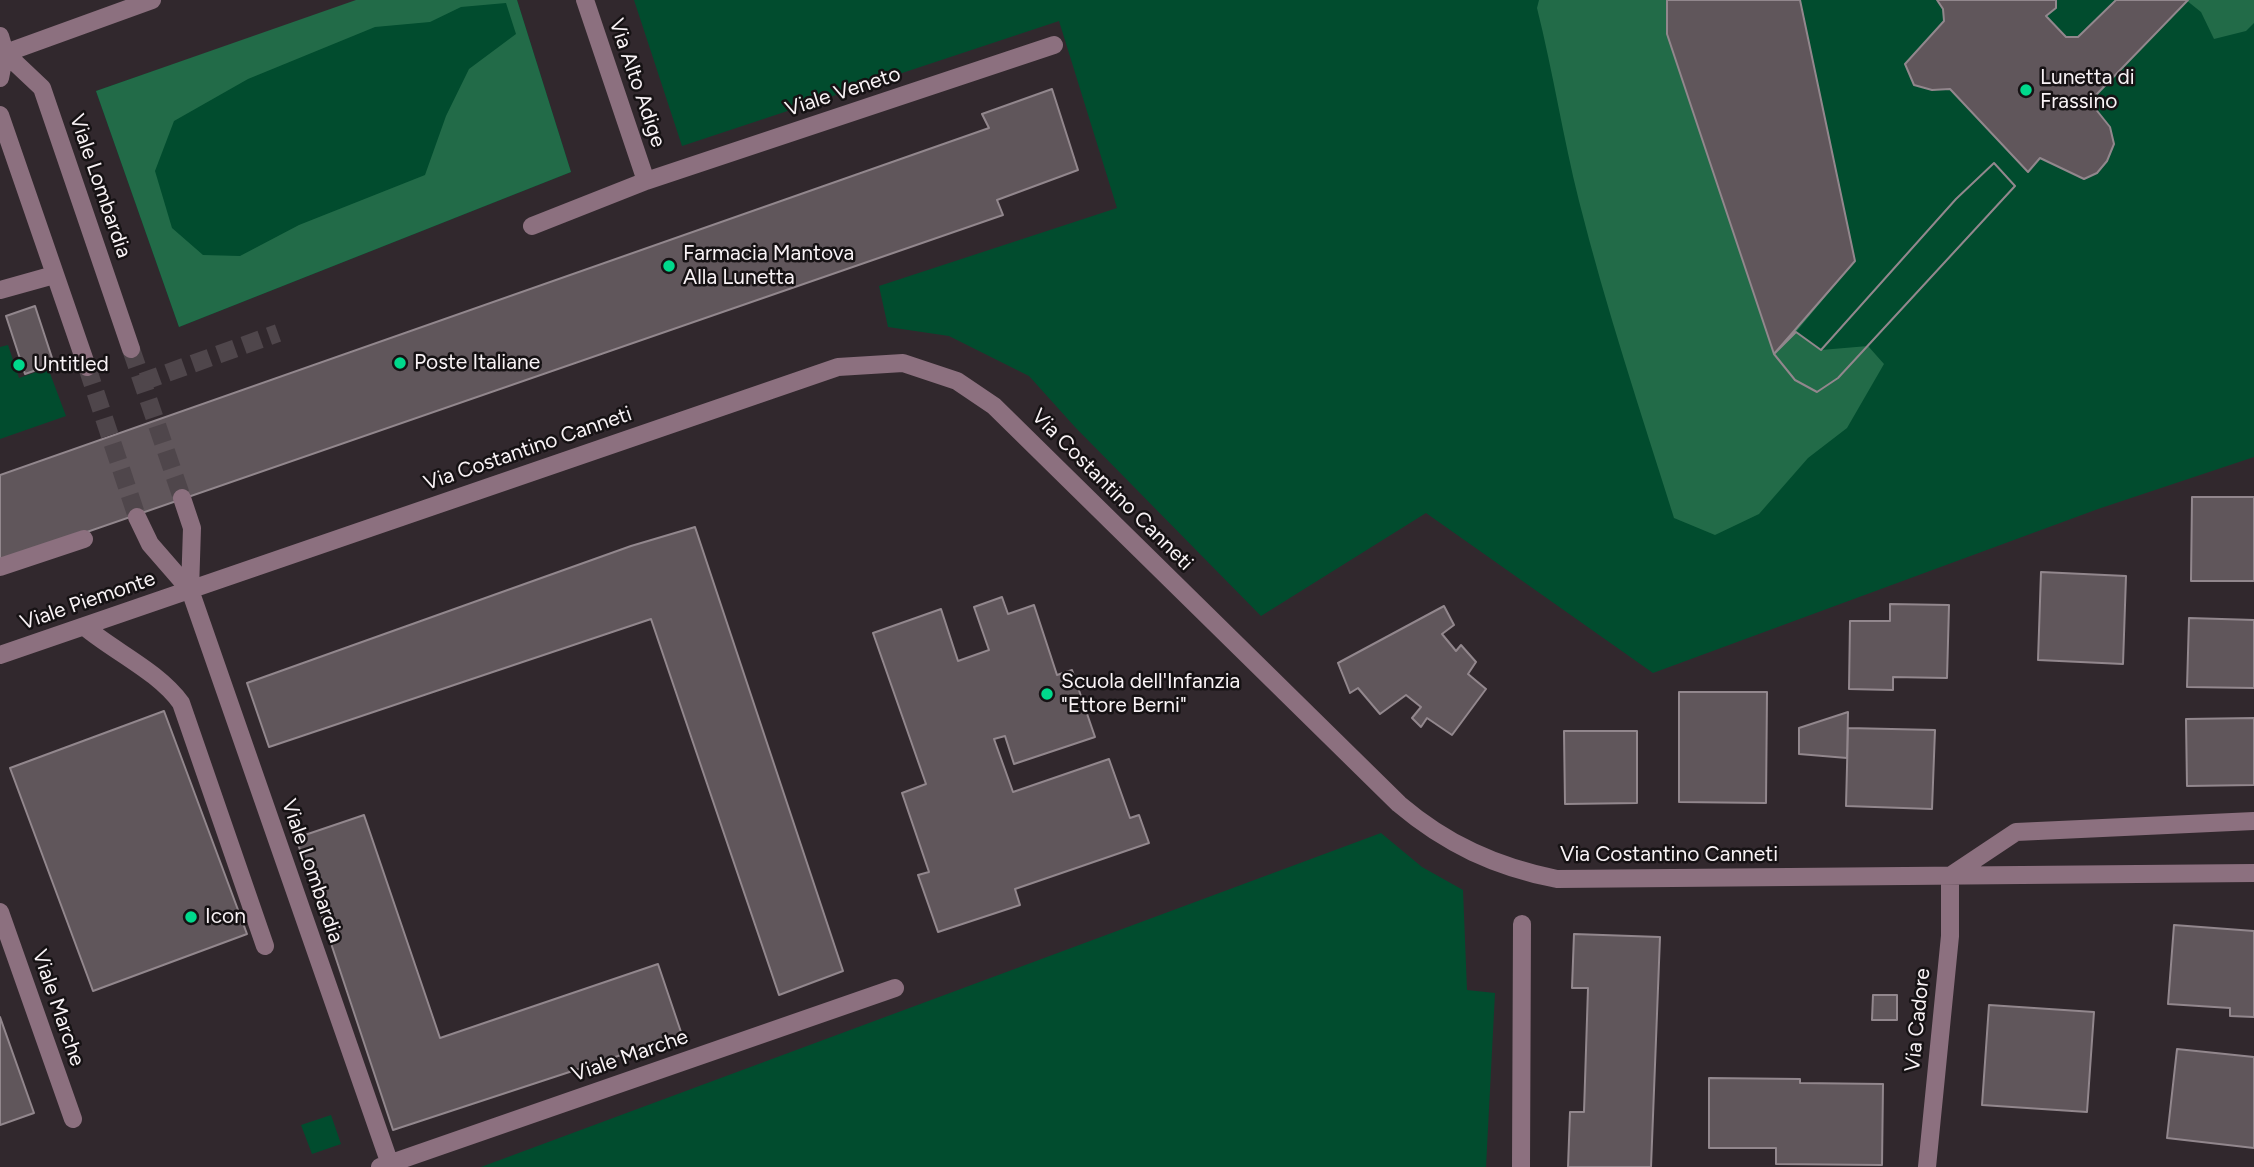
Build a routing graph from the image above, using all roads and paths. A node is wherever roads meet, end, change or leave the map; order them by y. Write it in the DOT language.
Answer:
graph roads {
  1 [pos="152,0"];
  2 [pos="584,0"];
  3 [pos="1054,45"];
  4 [pos="2,48"];
  5 [pos="0,78"];
  6 [pos="0,115"];
  7 [pos="646,181"];
  8 [pos="533,226"];
  9 [pos="54,275"];
  10 [pos="0,290"];
  11 [pos="131,349"];
  12 [pos="87,367"];
  13 [pos="182,498"];
  14 [pos="137,517"];
  15 [pos="84,539"];
  16 [pos="0,566"];
  17 [pos="190,590"];
  18 [pos="85,627"];
  19 [pos="0,655"];
  20 [pos="2254,821"];
  21 [pos="2254,873"];
  22 [pos="1950,876"];
  23 [pos="0,912"];
  24 [pos="1522,924"];
  25 [pos="265,946"];
  26 [pos="895,988"];
  27 [pos="73,1119"];
  28 [pos="387,1166"];
  29 [pos="1521,1167"];
  30 [pos="1927,1167"];
  1 -- 4 [label="street"];
  2 -- 7 [label="street, Via Alto Adige"];
  3 -- 7 [label="street, Viale Veneto"];
  4 -- 5 [label="street"];
  4 -- 11 [label="street, Viale Lombardia"];
  6 -- 9 [label="street"];
  7 -- 8 [label="street, Viale Veneto"];
  9 -- 10 [label="street"];
  9 -- 12 [label="street"];
  13 -- 17 [label="street, Viale Lombardia"];
  14 -- 17 [label="street, Viale Lombardia"];
  15 -- 16 [label="street"];
  17 -- 18 [label="street, Viale Piemonte"];
  17 -- 22 [label="street, Via Costantino Canneti"];
  17 -- 28 [label="street, Viale Lombardia"];
  18 -- 19 [label="street, Viale Piemonte"];
  18 -- 25 [label="street"];
  20 -- 22 [label="street"];
  21 -- 22 [label="street, Via Costantino Canneti"];
  22 -- 30 [label="street, Via Cadore"];
  23 -- 27 [label="street, Viale Marche"];
  24 -- 29 [label="street"];
  26 -- 28 [label="street, Viale Marche"];
}
